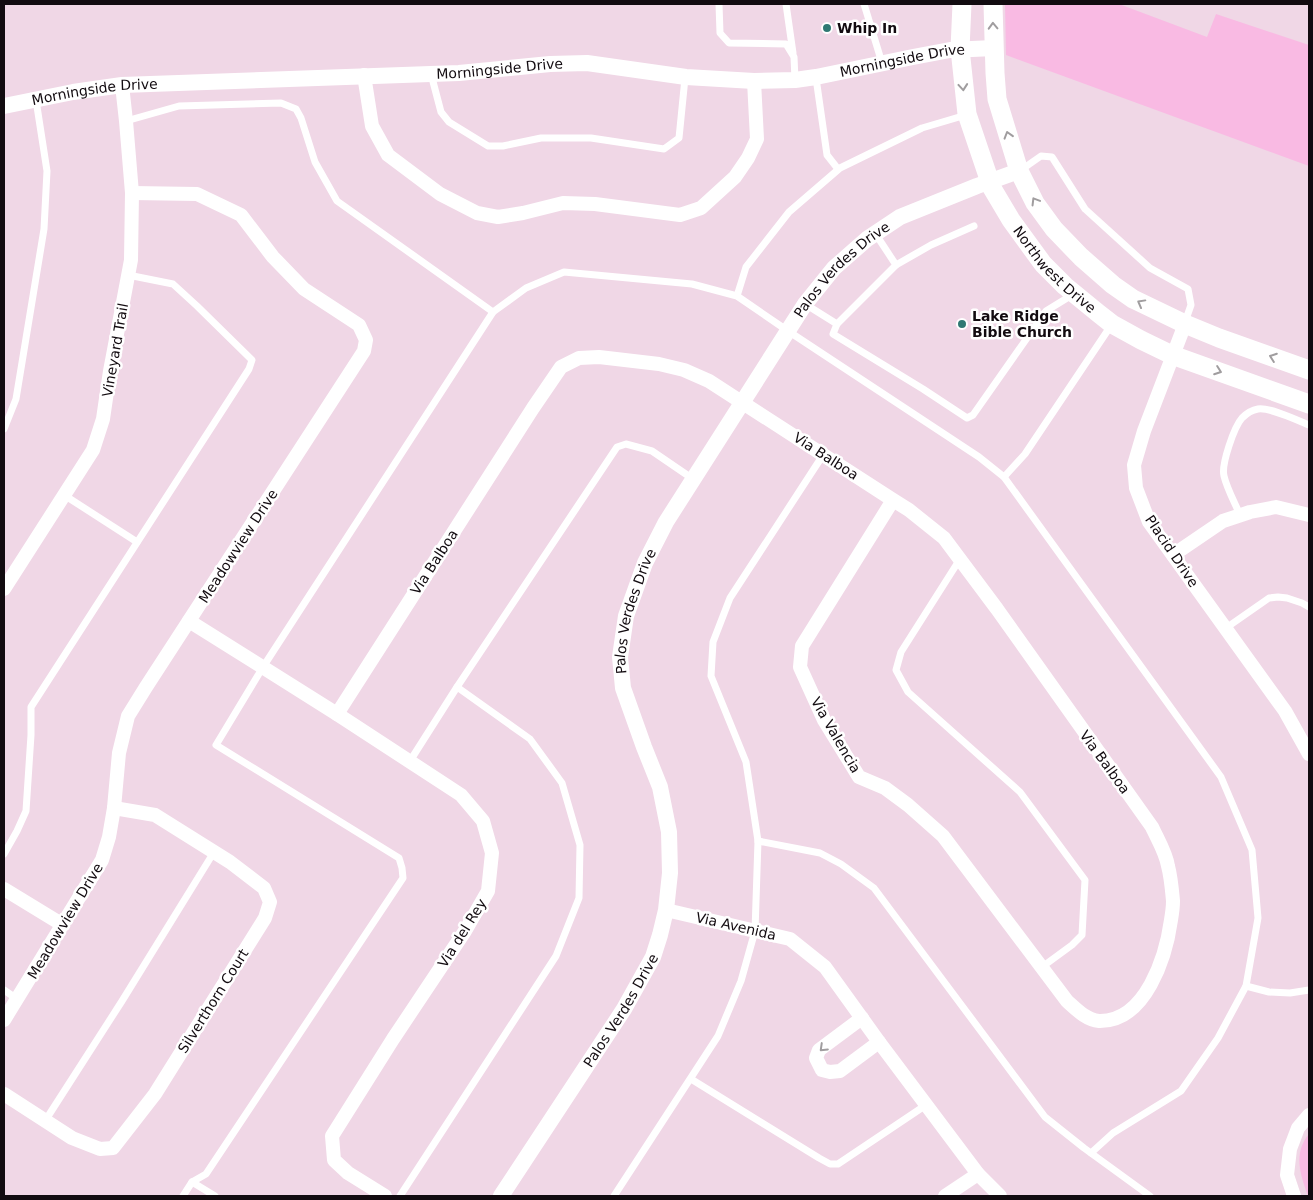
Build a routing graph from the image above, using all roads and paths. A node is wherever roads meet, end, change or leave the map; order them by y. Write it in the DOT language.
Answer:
graph roads {
  1 [pos="719,4"];
  2 [pos="786,4"];
  3 [pos="864,4"];
  4 [pos="962,4"];
  5 [pos="992,4"];
  6 [pos="994,48"];
  7 [pos="960,49"];
  8 [pos="794,57"];
  9 [pos="882,64"];
  10 [pos="430,74"];
  11 [pos="364,76"];
  12 [pos="686,76"];
  13 [pos="816,77"];
  14 [pos="795,80"];
  15 [pos="754,81"];
  16 [pos="122,85"];
  17 [pos="36,99"];
  18 [pos="4,106"];
  19 [pos="967,114"];
  20 [pos="126,121"];
  21 [pos="838,169"];
  22 [pos="1019,171"];
  23 [pos="989,182"];
  24 [pos="132,193"];
  25 [pos="974,226"];
  26 [pos="875,232"];
  27 [pos="896,265"];
  28 [pos="128,275"];
  29 [pos="1074,293"];
  30 [pos="737,296"];
  31 [pos="805,304"];
  32 [pos="493,312"];
  33 [pos="837,324"];
  34 [pos="1112,324"];
  35 [pos="1184,324"];
  36 [pos="788,331"];
  37 [pos="1172,355"];
  38 [pos="1309,370"];
  39 [pos="743,403"];
  40 [pos="1309,404"];
  41 [pos="1309,424"];
  42 [pos="4,429"];
  43 [pos="823,455"];
  44 [pos="1004,477"];
  45 [pos="693,480"];
  46 [pos="64,495"];
  47 [pos="893,500"];
  48 [pos="1240,515"];
  49 [pos="1309,515"];
  50 [pos="137,542"];
  51 [pos="1173,555"];
  52 [pos="960,558"];
  53 [pos="4,589"];
  54 [pos="1309,607"];
  55 [pos="189,621"];
  56 [pos="1226,628"];
  57 [pos="263,667"];
  58 [pos="457,687"];
  59 [pos="337,714"];
  60 [pos="1309,754"];
  61 [pos="410,761"];
  62 [pos="114,808"];
  63 [pos="758,841"];
  64 [pos="214,852"];
  65 [pos="4,854"];
  66 [pos="4,889"];
  67 [pos="666,910"];
  68 [pos="63,925"];
  69 [pos="754,930"];
  70 [pos="1042,966"];
  71 [pos="1246,986"];
  72 [pos="4,990"];
  73 [pos="1309,990"];
  74 [pos="17,999"];
  75 [pos="1124,1015"];
  76 [pos="862,1018"];
  77 [pos="4,1020"];
  78 [pos="879,1042"];
  79 [pos="691,1078"];
  80 [pos="4,1094"];
  81 [pos="926,1105"];
  82 [pos="1309,1115"];
  83 [pos="45,1120"];
  84 [pos="1091,1153"];
  85 [pos="978,1174"];
  86 [pos="192,1182"];
  87 [pos="183,1196"];
  88 [pos="215,1196"];
  89 [pos="385,1196"];
  90 [pos="400,1196"];
  91 [pos="501,1196"];
  92 [pos="614,1196"];
  93 [pos="946,1196"];
  94 [pos="1000,1196"];
  95 [pos="1150,1196"];
  96 [pos="1294,1196"];
  1 -- 8 [label="lane"];
  2 -- 8 [label="lane"];
  3 -- 9 [label="lane"];
  4 -- 7 [label="main road, Northwest Drive"];
  6 -- 5 [label="main road, Northwest Drive, one-way"];
  6 -- 7 [label="street, Morningside Drive"];
  22 -- 6 [label="main road, Northwest Drive, one-way"];
  7 -- 9 [label="street, Morningside Drive"];
  7 -- 19 [label="main road, Northwest Drive, one-way"];
  8 -- 14 [label="lane"];
  9 -- 13 [label="street, Morningside Drive"];
  10 -- 11 [label="street, Morningside Drive"];
  10 -- 12 [label="street, Morningside Drive"];
  10 -- 12 [label="lane"];
  11 -- 15 [label="street"];
  11 -- 16 [label="street, Morningside Drive"];
  12 -- 15 [label="street, Morningside Drive"];
  13 -- 14 [label="street, Morningside Drive"];
  13 -- 21 [label="lane"];
  14 -- 15 [label="street, Morningside Drive"];
  16 -- 17 [label="street, Morningside Drive"];
  16 -- 20 [label="street, Vineyard Trail"];
  17 -- 18 [label="street, Morningside Drive"];
  17 -- 42 [label="lane"];
  19 -- 21 [label="lane"];
  19 -- 23 [label="main road, Northwest Drive"];
  20 -- 24 [label="street, Vineyard Trail"];
  20 -- 32 [label="lane"];
  21 -- 30 [label="lane"];
  22 -- 23 [label="street, Palos Verdes Drive"];
  35 -- 22 [label="main road, Northwest Drive, one-way"];
  22 -- 35 [label="lane"];
  23 -- 26 [label="street, Palos Verdes Drive"];
  23 -- 29 [label="main road, Northwest Drive"];
  24 -- 28 [label="street, Vineyard Trail"];
  24 -- 55 [label="street, Meadowview Drive"];
  25 -- 27 [label="lane"];
  26 -- 27 [label="lane"];
  26 -- 31 [label="street, Palos Verdes Drive"];
  27 -- 33 [label="lane"];
  28 -- 46 [label="street, Vineyard Trail"];
  28 -- 50 [label="lane"];
  29 -- 33 [label="lane"];
  29 -- 34 [label="main road, Northwest Drive"];
  30 -- 32 [label="lane"];
  30 -- 36 [label="lane"];
  31 -- 33 [label="lane"];
  31 -- 36 [label="street, Palos Verdes Drive"];
  32 -- 57 [label="lane"];
  34 -- 37 [label="main road, Northwest Drive"];
  34 -- 44 [label="lane"];
  35 -- 37 [label="street, Placid Drive"];
  38 -- 35 [label="main road, Northwest Drive, one-way"];
  36 -- 39 [label="street, Palos Verdes Drive"];
  36 -- 44 [label="lane"];
  37 -- 40 [label="main road, Northwest Drive, one-way"];
  37 -- 51 [label="street, Placid Drive"];
  39 -- 43 [label="street, Via Balboa"];
  39 -- 45 [label="street, Palos Verdes Drive"];
  39 -- 59 [label="street, Via Balboa"];
  41 -- 48 [label="lane"];
  43 -- 47 [label="street, Via Balboa"];
  43 -- 63 [label="lane"];
  44 -- 71 [label="lane"];
  45 -- 58 [label="lane"];
  45 -- 67 [label="street, Palos Verdes Drive"];
  46 -- 50 [label="lane"];
  46 -- 53 [label="street, Vineyard Trail"];
  47 -- 52 [label="street, Via Balboa"];
  47 -- 70 [label="street, Via Valencia"];
  48 -- 49 [label="street"];
  48 -- 51 [label="street"];
  50 -- 65 [label="lane"];
  51 -- 56 [label="street, Placid Drive"];
  52 -- 70 [label="lane"];
  52 -- 75 [label="street, Via Balboa"];
  54 -- 56 [label="lane"];
  55 -- 57 [label="street, Via del Rey"];
  55 -- 62 [label="street, Meadowview Drive"];
  56 -- 60 [label="street, Placid Drive"];
  57 -- 59 [label="street, Via del Rey"];
  57 -- 86 [label="lane"];
  58 -- 61 [label="lane"];
  58 -- 90 [label="lane"];
  59 -- 61 [label="street, Via del Rey"];
  61 -- 89 [label="street, Via del Rey"];
  62 -- 64 [label="street, Silverthorn Court"];
  62 -- 68 [label="street, Meadowview Drive"];
  63 -- 69 [label="lane"];
  63 -- 84 [label="lane"];
  64 -- 83 [label="lane"];
  64 -- 83 [label="street, Silverthorn Court"];
  66 -- 68 [label="street"];
  67 -- 69 [label="street, Via Avenida"];
  67 -- 91 [label="street, Palos Verdes Drive"];
  68 -- 74 [label="street, Meadowview Drive"];
  69 -- 76 [label="street, Via Avenida"];
  69 -- 79 [label="lane"];
  70 -- 75 [label="street, Via Valencia"];
  71 -- 73 [label="lane"];
  71 -- 84 [label="lane"];
  72 -- 74 [label="lane"];
  74 -- 77 [label="street, Meadowview Drive"];
  76 -- 78 [label="street, Via Avenida"];
  76 -- 78 [label="street, one-way"];
  78 -- 81 [label="street, Via Avenida"];
  79 -- 81 [label="lane"];
  79 -- 92 [label="lane"];
  80 -- 83 [label="street, Silverthorn Court"];
  81 -- 85 [label="street, Via Avenida"];
  82 -- 96 [label="street"];
  84 -- 95 [label="lane"];
  85 -- 93 [label="street"];
  85 -- 94 [label="street, Via Avenida"];
  86 -- 87 [label="lane"];
  86 -- 88 [label="lane"];
}
